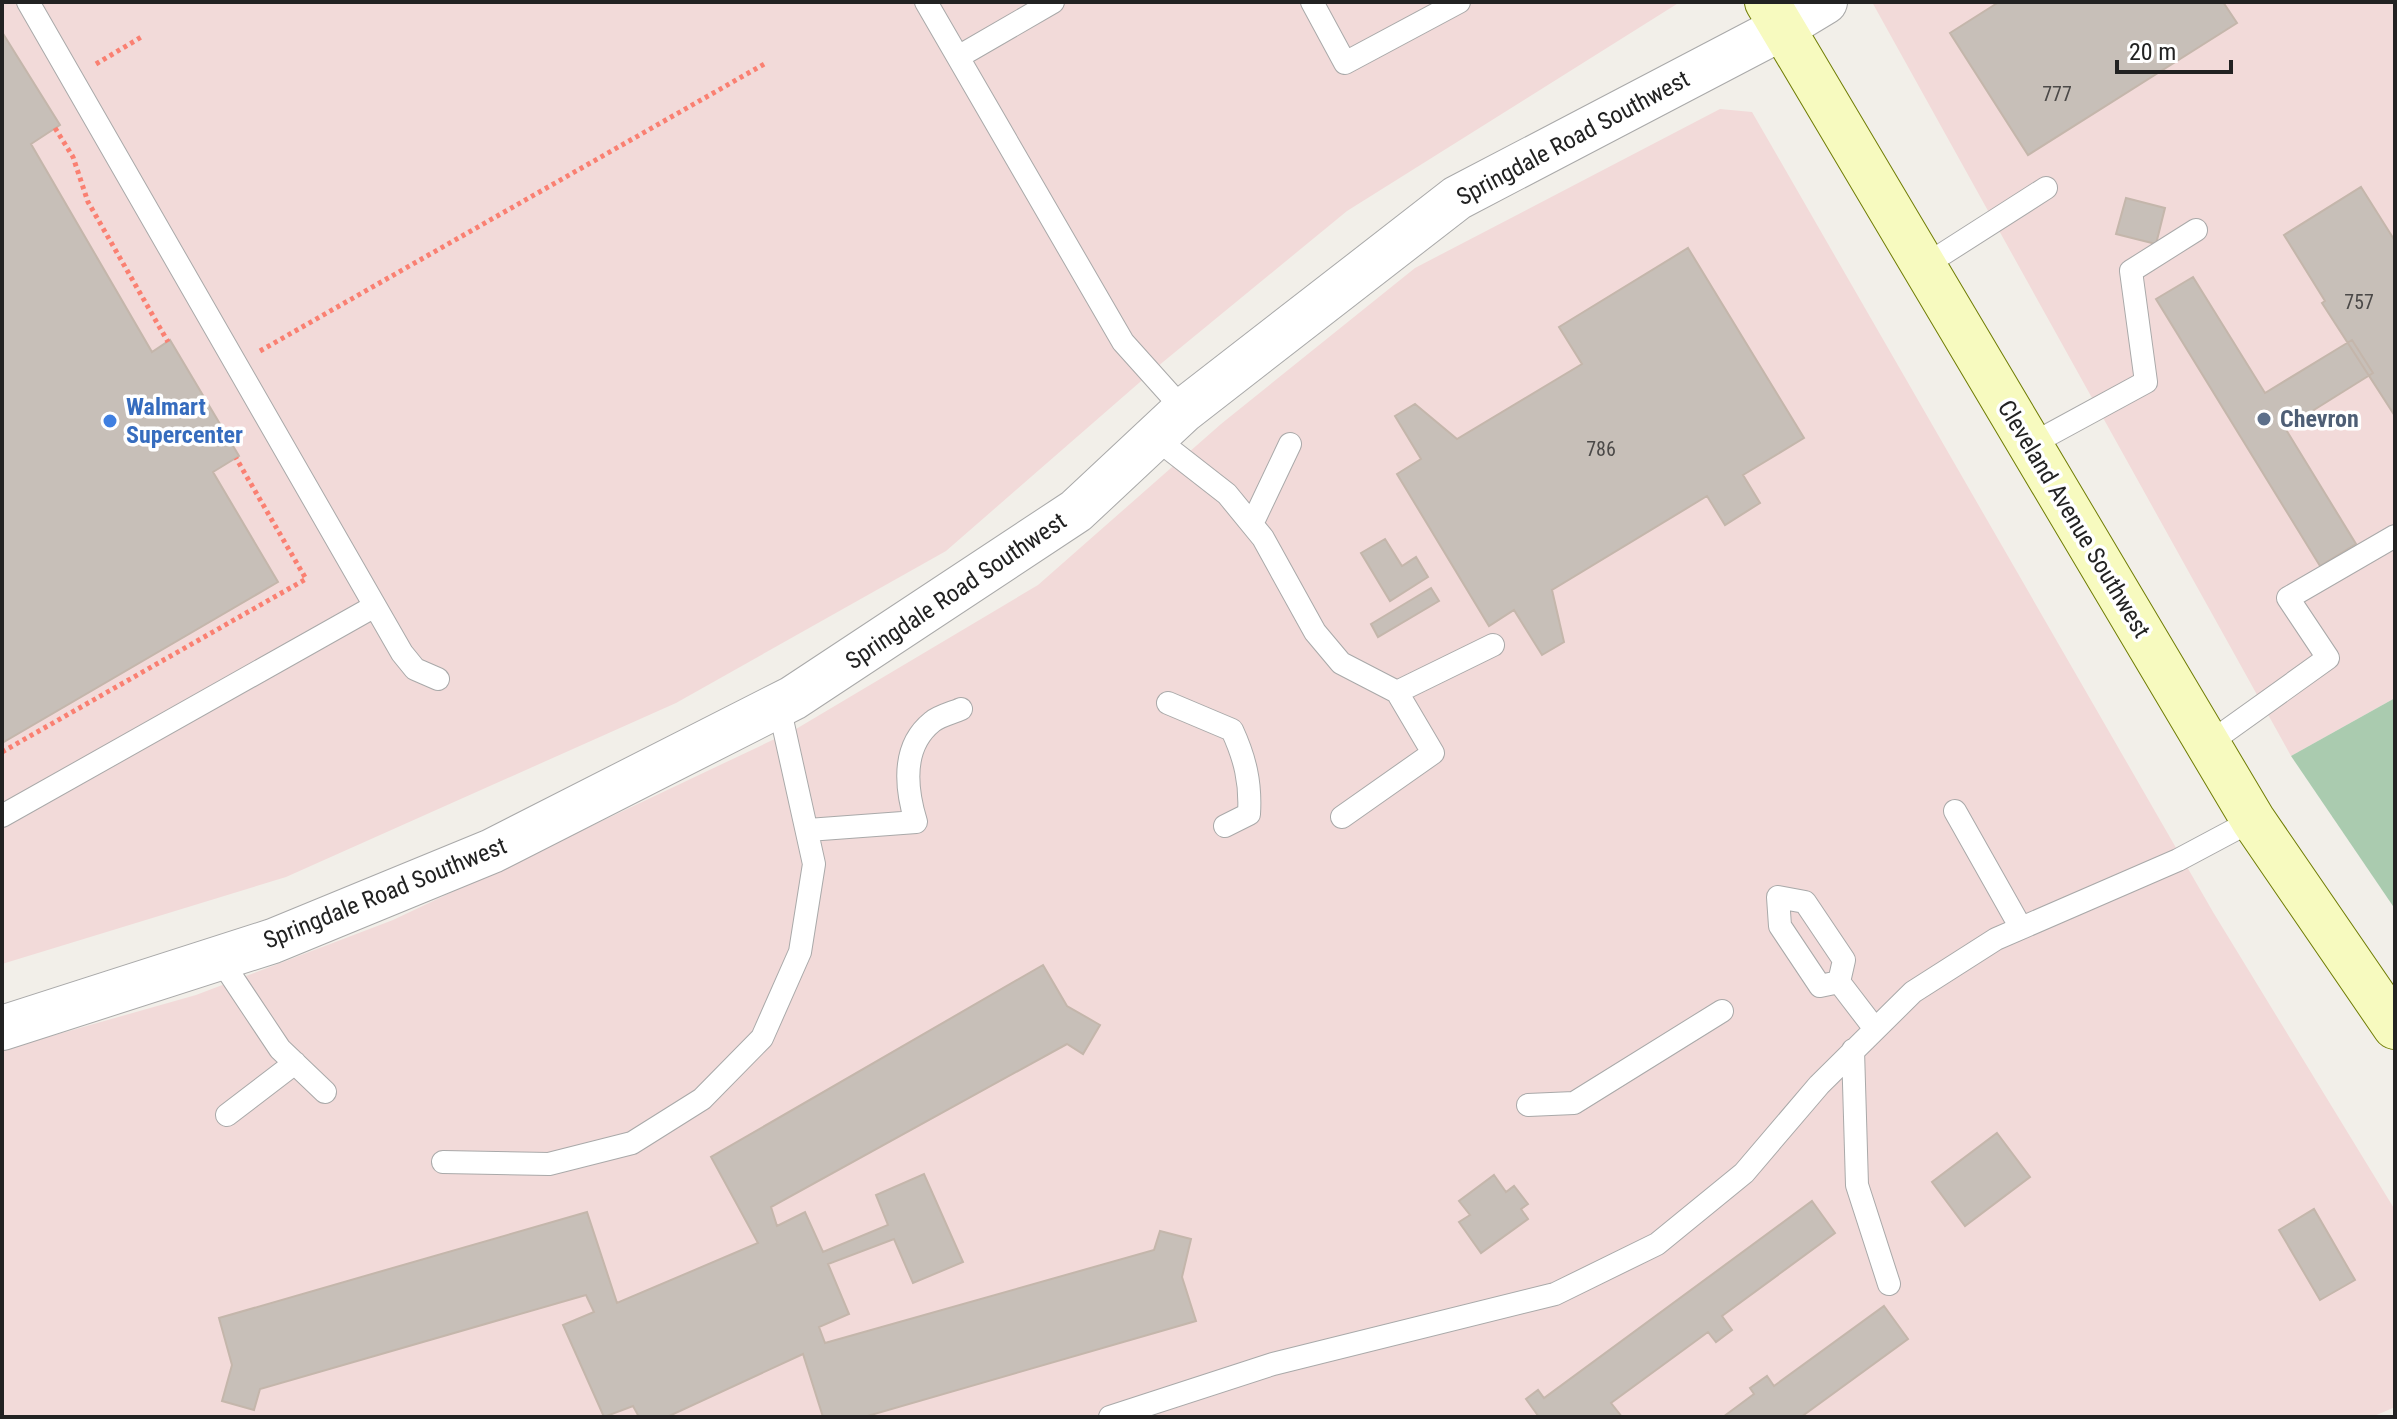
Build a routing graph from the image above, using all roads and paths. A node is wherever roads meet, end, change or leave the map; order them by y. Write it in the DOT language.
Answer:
graph roads {
  1 [pos="28,2"];
  2 [pos="926,2"];
  3 [pos="1053,2"];
  4 [pos="1312,2"];
  5 [pos="1459,2"];
  6 [pos="1825,2"];
  7 [pos="1774,15"];
  8 [pos="143,36"];
  9 [pos="958,57"];
  10 [pos="766,63"];
  11 [pos="89,68"];
  12 [pos="55,128"];
  13 [pos="2046,188"];
  14 [pos="2196,230"];
  15 [pos="1924,266"];
  16 [pos="168,342"];
  17 [pos="251,356"];
  18 [pos="1169,424"];
  19 [pos="1290,444"];
  20 [pos="2030,445"];
  21 [pos="236,458"];
  22 [pos="1252,524"];
  23 [pos="2395,536"];
  24 [pos="375,606"];
  25 [pos="1493,645"];
  26 [pos="438,679"];
  27 [pos="1397,692"];
  28 [pos="1168,703"];
  29 [pos="779,706"];
  30 [pos="961,709"];
  31 [pos="2208,744"];
  32 [pos="2,752"];
  33 [pos="1955,811"];
  34 [pos="2,816"];
  35 [pos="1342,817"];
  36 [pos="2253,820"];
  37 [pos="1225,826"];
  38 [pos="808,830"];
  39 [pos="2021,928"];
  40 [pos="220,959"];
  41 [pos="1839,982"];
  42 [pos="1722,1011"];
  43 [pos="2395,1027"];
  44 [pos="2,1028"];
  45 [pos="1875,1029"];
  46 [pos="1853,1050"];
  47 [pos="295,1063"];
  48 [pos="325,1092"];
  49 [pos="1528,1105"];
  50 [pos="227,1115"];
  51 [pos="443,1162"];
  52 [pos="1889,1284"];
  53 [pos="1110,1417"];
  1 -- 24 [label="lane"];
  2 -- 9 [label="lane"];
  3 -- 9 [label="lane"];
  4 -- 5 [label="lane"];
  6 -- 7 [label="street, Springdale Road Southwest"];
  7 -- 15 [label="main road, Cleveland Avenue Southwest"];
  7 -- 18 [label="street, Springdale Road Southwest"];
  8 -- 11 [label="path"];
  9 -- 18 [label="lane"];
  10 -- 17 [label="path"];
  12 -- 16 [label="path"];
  13 -- 15 [label="lane"];
  14 -- 20 [label="lane"];
  15 -- 20 [label="main road, Cleveland Avenue Southwest"];
  18 -- 22 [label="lane"];
  18 -- 29 [label="street, Springdale Road Southwest"];
  19 -- 22 [label="lane"];
  20 -- 31 [label="main road, Cleveland Avenue Southwest"];
  21 -- 32 [label="path"];
  22 -- 27 [label="lane"];
  23 -- 31 [label="lane"];
  24 -- 26 [label="lane"];
  24 -- 34 [label="lane"];
  25 -- 27 [label="lane"];
  27 -- 35 [label="lane"];
  28 -- 37 [label="lane"];
  29 -- 38 [label="lane"];
  29 -- 40 [label="street, Springdale Road Southwest"];
  30 -- 38 [label="lane"];
  31 -- 36 [label="main road, Cleveland Avenue Southwest"];
  33 -- 39 [label="lane"];
  36 -- 39 [label="lane"];
  36 -- 43 [label="main road, Cleveland Avenue Southwest"];
  38 -- 51 [label="lane"];
  39 -- 45 [label="lane"];
  40 -- 44 [label="street, Springdale Road Southwest"];
  40 -- 47 [label="lane"];
  41 -- 45 [label="lane"];
  42 -- 49 [label="lane"];
  45 -- 46 [label="lane"];
  46 -- 52 [label="lane"];
  46 -- 53 [label="lane"];
  47 -- 48 [label="lane"];
  47 -- 50 [label="lane"];
}
